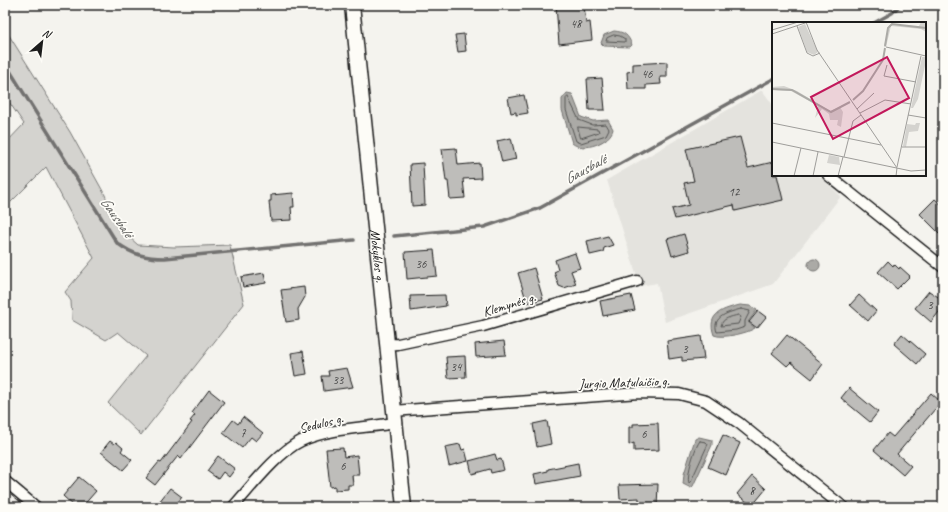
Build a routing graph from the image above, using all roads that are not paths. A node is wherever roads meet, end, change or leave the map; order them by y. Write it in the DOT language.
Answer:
graph roads {
  1 [pos="352,5"];
  2 [pos="829,176"];
  3 [pos="943,267"];
  4 [pos="637,281"];
  5 [pos="386,345"];
  6 [pos="394,417"];
  7 [pos="5,481"];
  8 [pos="36,507"];
  9 [pos="233,507"];
  10 [pos="404,507"];
  11 [pos="843,507"];
  1 -- 5 [label="main road, Mokyklos g."];
  2 -- 3 [label="street"];
  4 -- 5 [label="street, Klemynės g."];
  5 -- 6 [label="main road, Mokyklos g."];
  6 -- 9 [label="street, Sedulos g."];
  6 -- 10 [label="main road, Mokyklos g."];
  6 -- 11 [label="street, Jurgio Matulaičio g."];
  7 -- 8 [label="street"];
}
